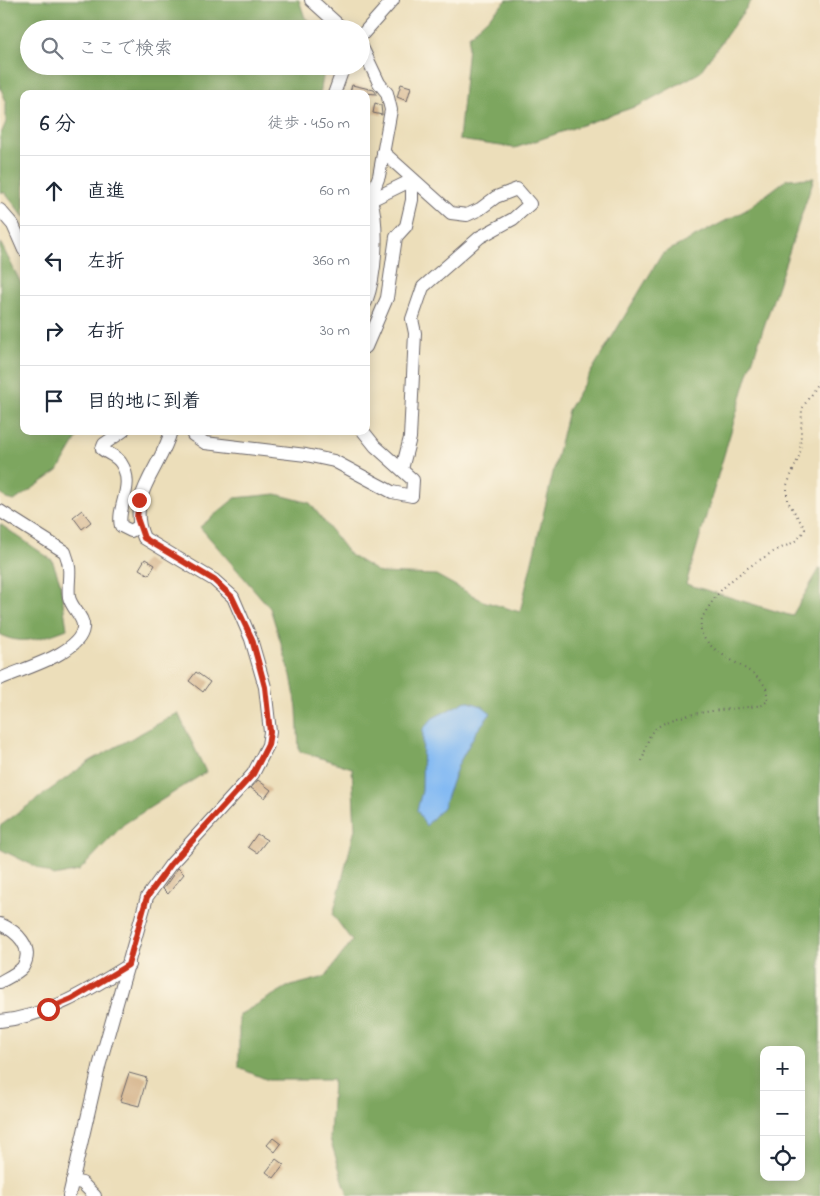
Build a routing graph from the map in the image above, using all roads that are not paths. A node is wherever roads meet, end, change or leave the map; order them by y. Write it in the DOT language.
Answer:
graph roads {
  1 [pos="311,0"];
  2 [pos="393,0"];
  3 [pos="332,20"];
  4 [pos="370,26"];
  5 [pos="370,64"];
  6 [pos="341,75"];
  7 [pos="335,90"];
  8 [pos="383,152"];
  9 [pos="412,180"];
  10 [pos="370,199"];
  11 [pos="370,201"];
  12 [pos="370,204"];
  13 [pos="0,210"];
  14 [pos="20,241"];
  15 [pos="370,280"];
  16 [pos="370,338"];
  17 [pos="117,435"];
  18 [pos="170,435"];
  19 [pos="193,435"];
  20 [pos="367,435"];
  21 [pos="402,469"];
  22 [pos="0,511"];
  23 [pos="138,526"];
  24 [pos="0,679"];
  25 [pos="0,924"];
  26 [pos="128,965"];
  27 [pos="0,982"];
  28 [pos="0,1021"];
  29 [pos="72,1180"];
  30 [pos="68,1196"];
  31 [pos="95,1196"];
  1 -- 3 [label="street"];
  2 -- 4 [label="street"];
  5 -- 8 [label="street"];
  6 -- 7 [label="street"];
  8 -- 9 [label="street"];
  8 -- 10 [label="street"];
  9 -- 11 [label="street"];
  9 -- 16 [label="street"];
  9 -- 21 [label="street"];
  12 -- 15 [label="street"];
  13 -- 14 [label="street"];
  17 -- 23 [label="street"];
  18 -- 23 [label="street"];
  19 -- 21 [label="street"];
  20 -- 21 [label="street"];
  22 -- 24 [label="street"];
  23 -- 26 [label="street"];
  25 -- 27 [label="street"];
  26 -- 28 [label="street"];
  26 -- 29 [label="street"];
  29 -- 30 [label="street"];
  29 -- 31 [label="street"];
}
